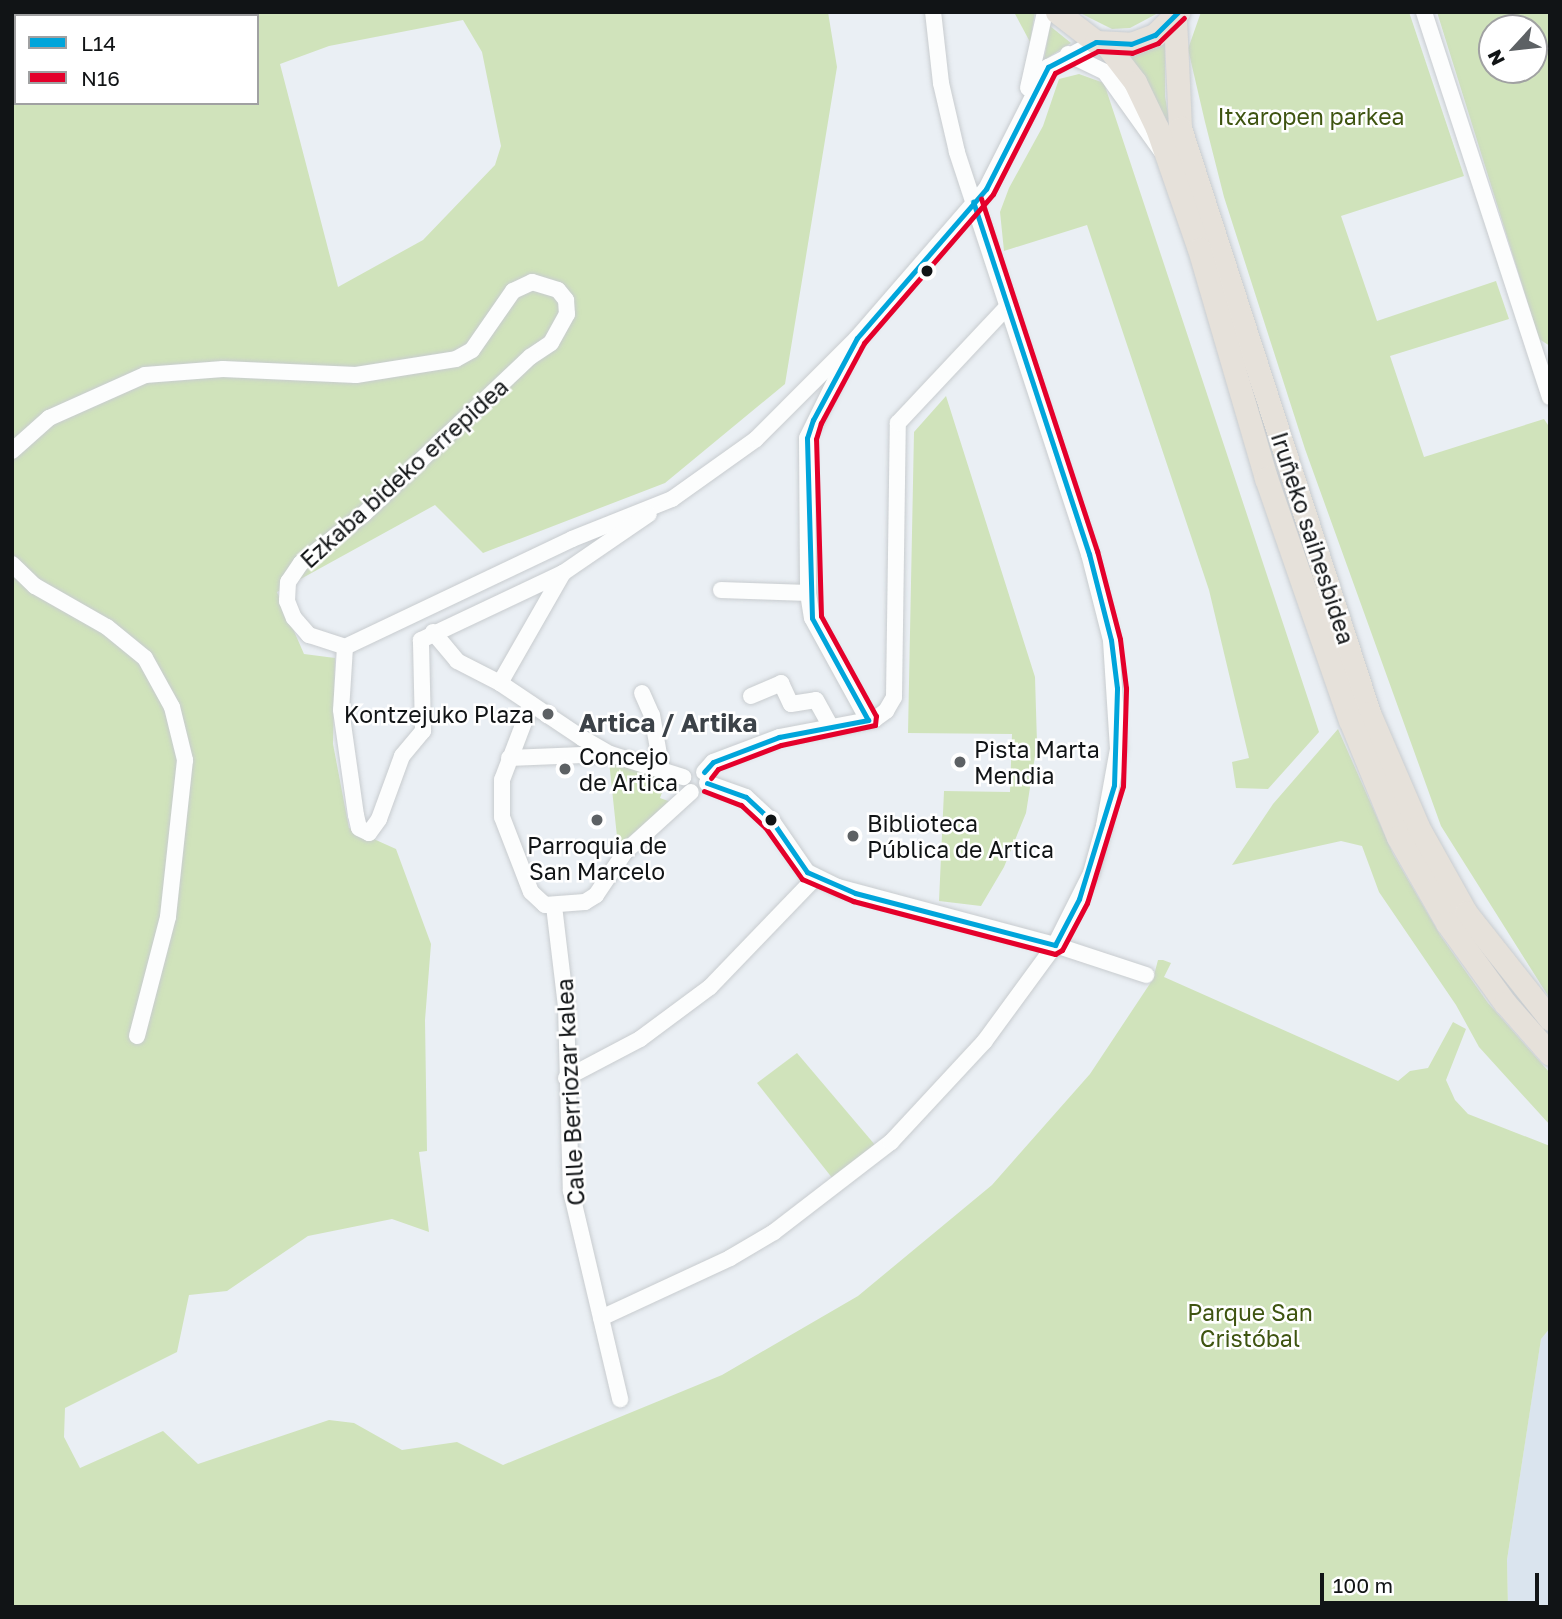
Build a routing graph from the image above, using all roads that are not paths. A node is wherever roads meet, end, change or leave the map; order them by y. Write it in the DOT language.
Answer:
graph roads {
  1 [pos="933,12"];
  2 [pos="1045,12"];
  3 [pos="1057,12"];
  4 [pos="1424,12"];
  5 [pos="1176,15"];
  6 [pos="1100,43"];
  7 [pos="1068,54"];
  8 [pos="1016,132"];
  9 [pos="1167,156"];
  10 [pos="973,202"];
  11 [pos="1006,308"];
  12 [pos="857,338"];
  13 [pos="1550,397"];
  14 [pos="12,451"];
  15 [pos="659,505"];
  16 [pos="12,564"];
  17 [pos="563,573"];
  18 [pos="721,590"];
  19 [pos="808,593"];
  20 [pos="433,632"];
  21 [pos="345,647"];
  22 [pos="500,683"];
  23 [pos="642,693"];
  24 [pos="751,696"];
  25 [pos="531,704"];
  26 [pos="868,720"];
  27 [pos="831,727"];
  28 [pos="610,754"];
  29 [pos="509,758"];
  30 [pos="662,771"];
  31 [pos="683,777"];
  32 [pos="705,777"];
  33 [pos="691,792"];
  34 [pos="815,878"];
  35 [pos="554,906"];
  36 [pos="1055,945"];
  37 [pos="1146,975"];
  38 [pos="1550,1019"];
  39 [pos="137,1036"];
  40 [pos="1550,1054"];
  41 [pos="566,1078"];
  42 [pos="601,1318"];
  43 [pos="620,1399"];
  1 -- 10 [label="street"];
  2 -- 8 [label="street"];
  3 -- 6 [label="highway, Iruñeko saihesbidea"];
  4 -- 13 [label="street"];
  5 -- 6 [label="highway"];
  5 -- 38 [label="highway, Iruñeko saihesbidea"];
  6 -- 7 [label="street"];
  6 -- 9 [label="highway, Iruñeko saihesbidea"];
  7 -- 8 [label="street"];
  7 -- 9 [label="street, Iruñeko saihesbidea"];
  8 -- 10 [label="street"];
  9 -- 40 [label="highway, Iruñeko saihesbidea"];
  10 -- 11 [label="street"];
  10 -- 12 [label="street"];
  11 -- 26 [label="street"];
  11 -- 36 [label="street"];
  12 -- 15 [label="street"];
  12 -- 19 [label="street"];
  14 -- 21 [label="street, Ezkaba bideko errepidea"];
  15 -- 17 [label="street"];
  15 -- 21 [label="street"];
  16 -- 39 [label="street"];
  17 -- 20 [label="street"];
  17 -- 22 [label="street"];
  18 -- 19 [label="street"];
  19 -- 26 [label="street"];
  20 -- 21 [label="street"];
  20 -- 22 [label="street"];
  22 -- 25 [label="street"];
  23 -- 30 [label="street"];
  24 -- 27 [label="street"];
  25 -- 28 [label="street"];
  25 -- 29 [label="street"];
  26 -- 27 [label="street"];
  27 -- 32 [label="street"];
  28 -- 29 [label="street"];
  28 -- 30 [label="street"];
  29 -- 35 [label="street"];
  30 -- 31 [label="street"];
  31 -- 32 [label="street"];
  31 -- 33 [label="street"];
  32 -- 33 [label="street"];
  32 -- 34 [label="street"];
  33 -- 35 [label="street"];
  34 -- 36 [label="street"];
  34 -- 41 [label="street"];
  35 -- 41 [label="street, Calle Berriozar kalea"];
  36 -- 37 [label="street"];
  36 -- 42 [label="street"];
  41 -- 42 [label="street, Calle Berriozar kalea"];
  42 -- 43 [label="street, Calle Berriozar kalea"];
}
